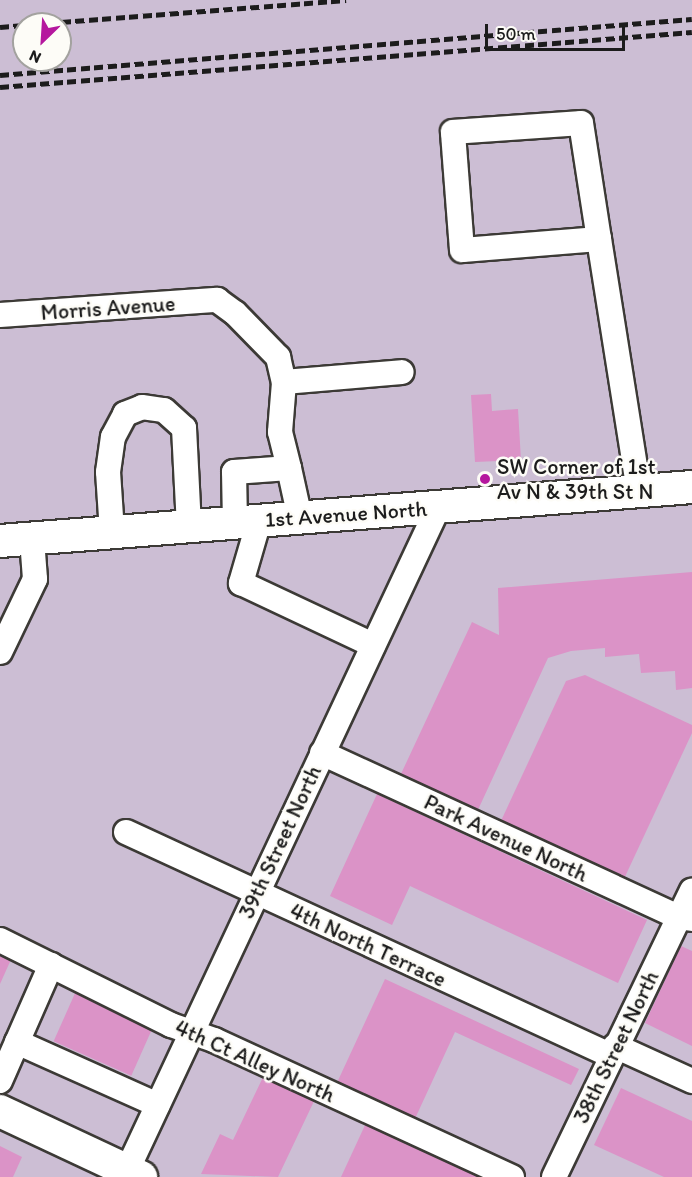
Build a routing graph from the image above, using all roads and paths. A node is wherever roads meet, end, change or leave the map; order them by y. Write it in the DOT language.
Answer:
graph roads {
  1 [pos="599,239"];
  2 [pos="0,315"];
  3 [pos="402,372"];
  4 [pos="284,382"];
  5 [pos="289,468"];
  6 [pos="692,487"];
  7 [pos="639,491"];
  8 [pos="438,508"];
  9 [pos="300,518"];
  10 [pos="247,522"];
  11 [pos="189,526"];
  12 [pos="112,532"];
  13 [pos="32,539"];
  14 [pos="0,541"];
  15 [pos="11,608"];
  16 [pos="373,645"];
  17 [pos="0,652"];
  18 [pos="322,753"];
  19 [pos="126,832"];
  20 [pos="692,890"];
  21 [pos="256,893"];
  22 [pos="685,918"];
  23 [pos="0,940"];
  24 [pos="51,965"];
  25 [pos="191,1032"];
  26 [pos="17,1042"];
  27 [pos="612,1051"];
  28 [pos="0,1081"];
  29 [pos="692,1081"];
  30 [pos="158,1105"];
  31 [pos="0,1111"];
  32 [pos="131,1175"];
  33 [pos="512,1177"];
  34 [pos="554,1177"];
  1 -- 1 [label="street"];
  1 -- 7 [label="street"];
  2 -- 4 [label="street, Morris Avenue"];
  3 -- 4 [label="street"];
  4 -- 5 [label="street"];
  5 -- 9 [label="street"];
  5 -- 10 [label="street"];
  6 -- 7 [label="main road, 1st Avenue North"];
  7 -- 8 [label="main road, 1st Avenue North"];
  8 -- 9 [label="main road, 1st Avenue North"];
  8 -- 16 [label="street, 39th Street North"];
  9 -- 10 [label="main road, 1st Avenue North"];
  10 -- 11 [label="main road, 1st Avenue North"];
  10 -- 16 [label="street"];
  11 -- 12 [label="main road, 1st Avenue North"];
  11 -- 12 [label="street"];
  12 -- 13 [label="main road, 1st Avenue North"];
  13 -- 14 [label="main road, 1st Avenue North"];
  13 -- 15 [label="street"];
  15 -- 17 [label="street"];
  16 -- 18 [label="street, 39th Street North"];
  18 -- 21 [label="street, 39th Street North"];
  18 -- 22 [label="street, Park Avenue North"];
  19 -- 21 [label="street, 4th North Terrace"];
  20 -- 22 [label="street, 38th Street North"];
  21 -- 25 [label="street, 39th Street North"];
  21 -- 27 [label="street, 4th North Terrace"];
  22 -- 27 [label="street, 38th Street North"];
  23 -- 24 [label="street, 4th Ct Alley North"];
  24 -- 25 [label="street, 4th Ct Alley North"];
  24 -- 26 [label="street"];
  25 -- 30 [label="street, 39th Street North"];
  25 -- 33 [label="street, 4th Ct Alley North"];
  26 -- 28 [label="street"];
  26 -- 30 [label="street"];
  27 -- 29 [label="street, 4th North Terrace"];
  27 -- 34 [label="street, 38th Street North"];
  30 -- 32 [label="street, 39th Street North"];
  31 -- 32 [label="main road"];
}
